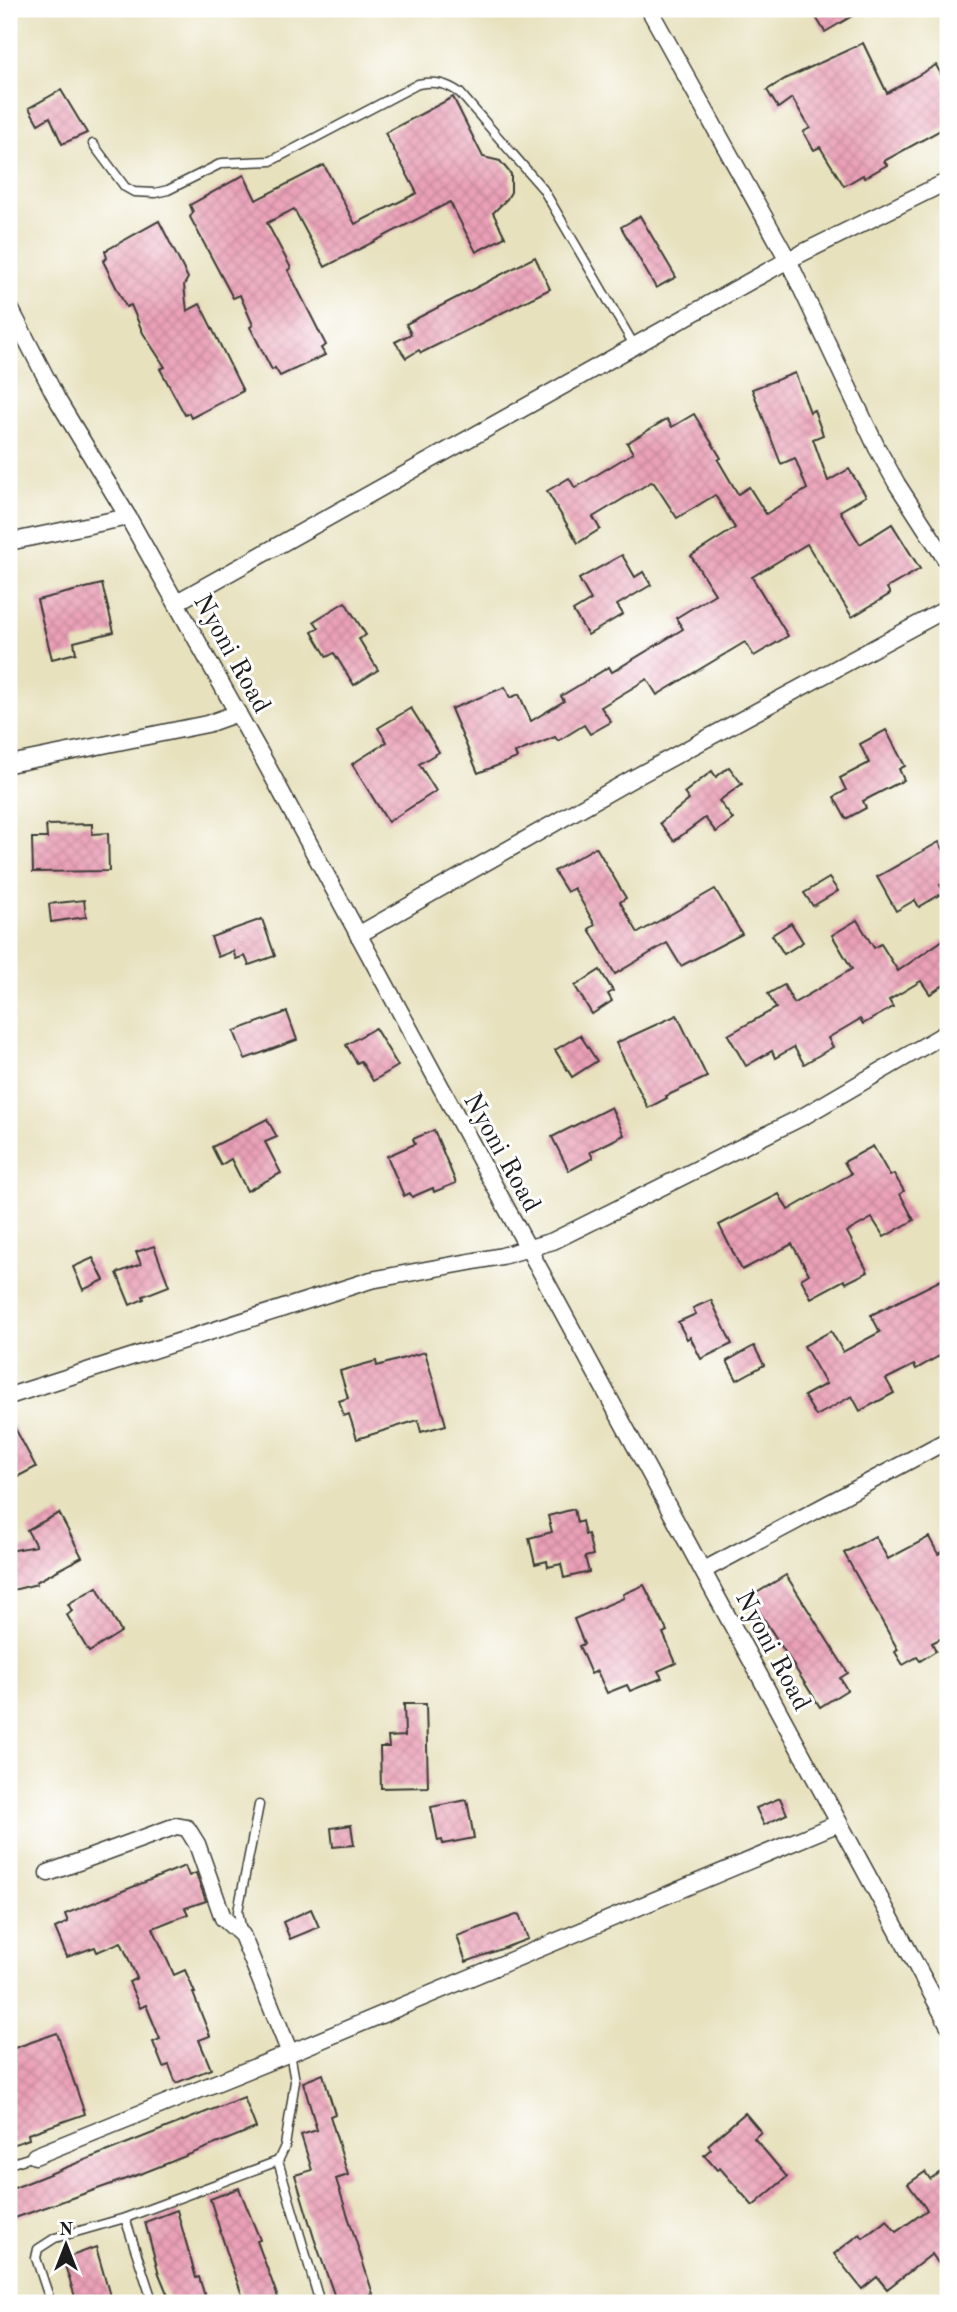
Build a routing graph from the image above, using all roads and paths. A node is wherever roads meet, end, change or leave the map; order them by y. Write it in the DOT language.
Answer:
graph roads {
  1 [pos="649,9"];
  2 [pos="661,9"];
  3 [pos="659,28"];
  4 [pos="93,144"];
  5 [pos="948,181"];
  6 [pos="788,260"];
  7 [pos="9,306"];
  8 [pos="634,345"];
  9 [pos="128,517"];
  10 [pos="9,542"];
  11 [pos="948,563"];
  12 [pos="177,602"];
  13 [pos="948,608"];
  14 [pos="238,713"];
  15 [pos="9,764"];
  16 [pos="358,935"];
  17 [pos="948,1032"];
  18 [pos="528,1249"];
  19 [pos="9,1396"];
  20 [pos="948,1440"];
  21 [pos="704,1570"];
  22 [pos="259,1805"];
  23 [pos="839,1822"];
  24 [pos="48,1873"];
  25 [pos="242,1935"];
  26 [pos="948,2024"];
  27 [pos="290,2053"];
  28 [pos="35,2156"];
  29 [pos="278,2161"];
  30 [pos="9,2164"];
  31 [pos="125,2218"];
  32 [pos="51,2303"];
  33 [pos="153,2303"];
  34 [pos="320,2303"];
  1 -- 3 [label="street"];
  2 -- 3 [label="street"];
  3 -- 6 [label="street"];
  4 -- 8 [label="lane"];
  5 -- 6 [label="street"];
  6 -- 8 [label="street"];
  6 -- 11 [label="street"];
  7 -- 9 [label="street, Nyoni Road"];
  8 -- 12 [label="street"];
  9 -- 10 [label="street"];
  9 -- 12 [label="street, Nyoni Road"];
  12 -- 14 [label="street, Nyoni Road"];
  13 -- 16 [label="street"];
  14 -- 15 [label="street"];
  14 -- 16 [label="street, Nyoni Road"];
  16 -- 18 [label="street, Nyoni Road"];
  17 -- 18 [label="street"];
  18 -- 19 [label="street"];
  18 -- 21 [label="street, Nyoni Road"];
  20 -- 21 [label="street"];
  21 -- 23 [label="street, Nyoni Road"];
  22 -- 25 [label="lane"];
  23 -- 26 [label="street, Nyoni Road"];
  23 -- 27 [label="street"];
  24 -- 25 [label="street"];
  25 -- 27 [label="street"];
  27 -- 28 [label="street"];
  27 -- 29 [label="lane"];
  28 -- 30 [label="lane"];
  29 -- 31 [label="lane"];
  29 -- 34 [label="lane"];
  31 -- 32 [label="lane"];
  31 -- 33 [label="lane"];
}
